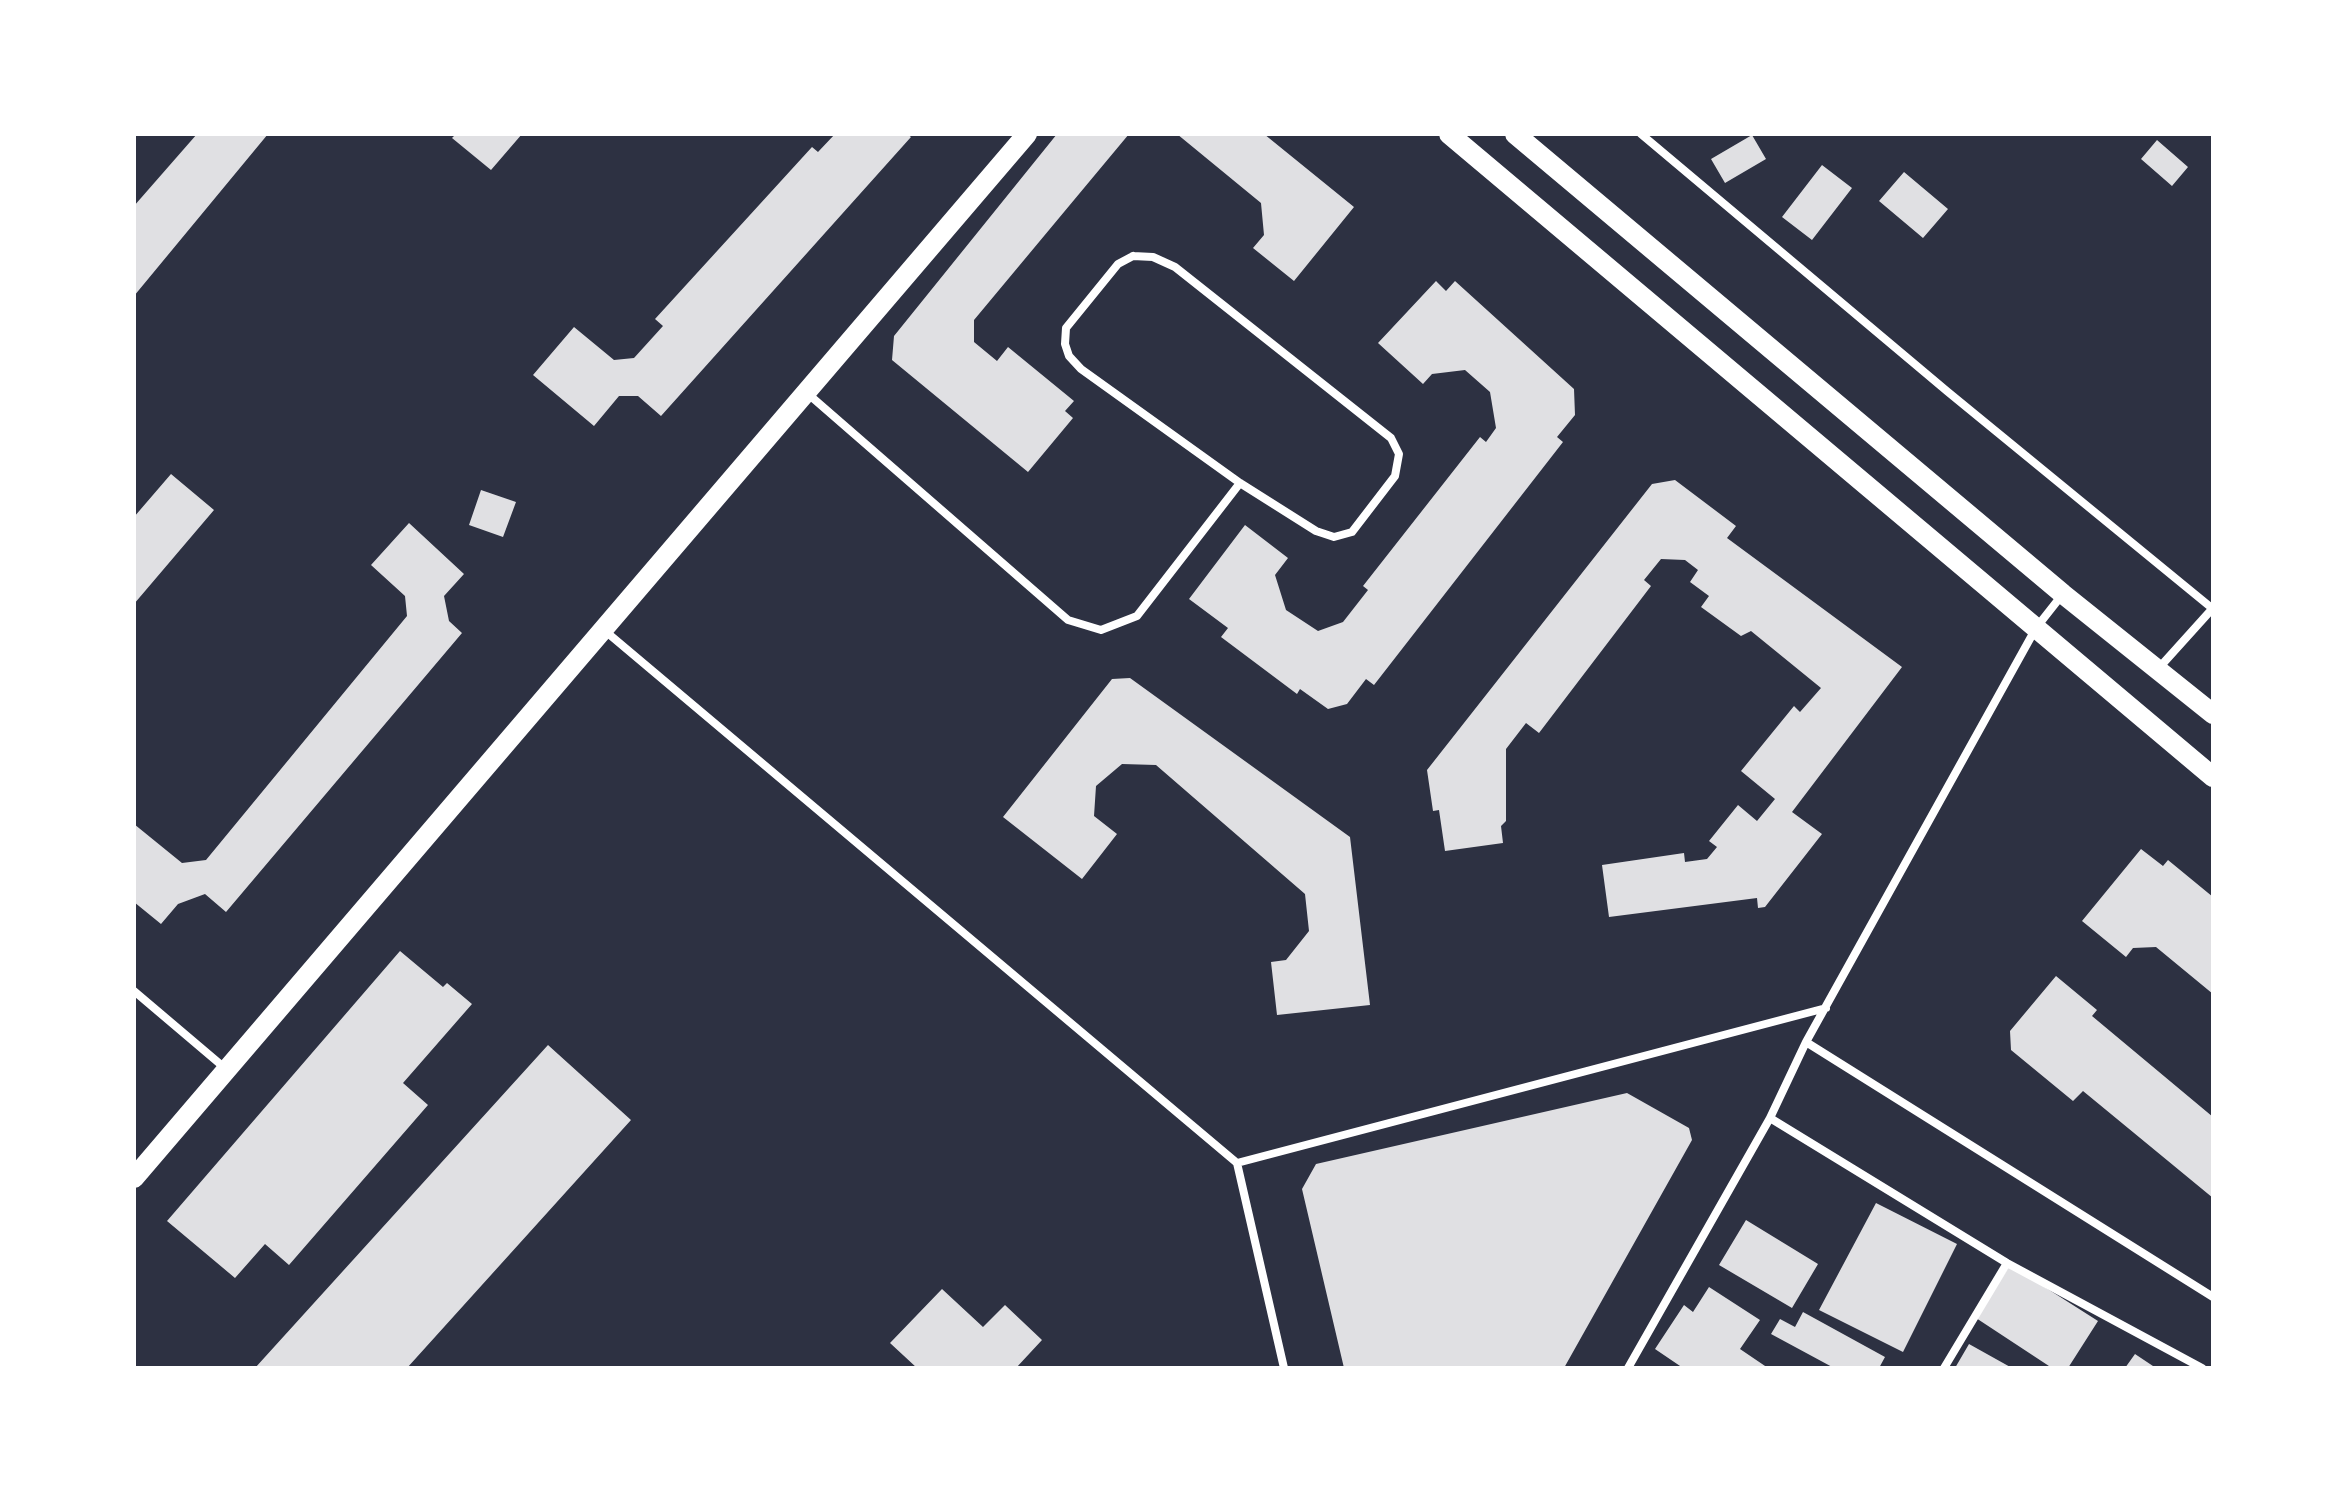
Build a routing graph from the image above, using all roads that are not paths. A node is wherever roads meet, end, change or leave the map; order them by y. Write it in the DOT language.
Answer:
graph roads {
  1 [pos="1027,134"];
  2 [pos="1449,134"];
  3 [pos="1515,134"];
  4 [pos="1641,134"];
  5 [pos="805,392"];
  6 [pos="1240,483"];
  7 [pos="2063,594"];
  8 [pos="2213,609"];
  9 [pos="2036,628"];
  10 [pos="602,629"];
  11 [pos="2157,669"];
  12 [pos="2213,714"];
  13 [pos="2213,777"];
  14 [pos="134,991"];
  15 [pos="1826,1008"];
  16 [pos="1806,1042"];
  17 [pos="227,1069"];
  18 [pos="1770,1118"];
  19 [pos="1237,1163"];
  20 [pos="134,1178"];
  21 [pos="2007,1263"];
  22 [pos="2213,1297"];
  23 [pos="1284,1368"];
  24 [pos="1628,1368"];
  25 [pos="1944,1368"];
  26 [pos="2202,1368"];
  1 -- 5 [label="main road"];
  2 -- 9 [label="main road"];
  3 -- 7 [label="main road"];
  4 -- 8 [label="street"];
  5 -- 6 [label="street"];
  5 -- 10 [label="main road"];
  6 -- 6 [label="street"];
  7 -- 9 [label="street"];
  7 -- 11 [label="main road"];
  8 -- 11 [label="street"];
  9 -- 13 [label="main road"];
  9 -- 15 [label="street"];
  10 -- 17 [label="main road"];
  10 -- 19 [label="street"];
  11 -- 12 [label="main road"];
  14 -- 17 [label="street"];
  15 -- 16 [label="street"];
  15 -- 19 [label="street"];
  16 -- 18 [label="street"];
  16 -- 22 [label="street"];
  17 -- 20 [label="main road"];
  18 -- 21 [label="street"];
  18 -- 24 [label="street"];
  19 -- 23 [label="street"];
  21 -- 25 [label="street"];
  21 -- 26 [label="street"];
}
